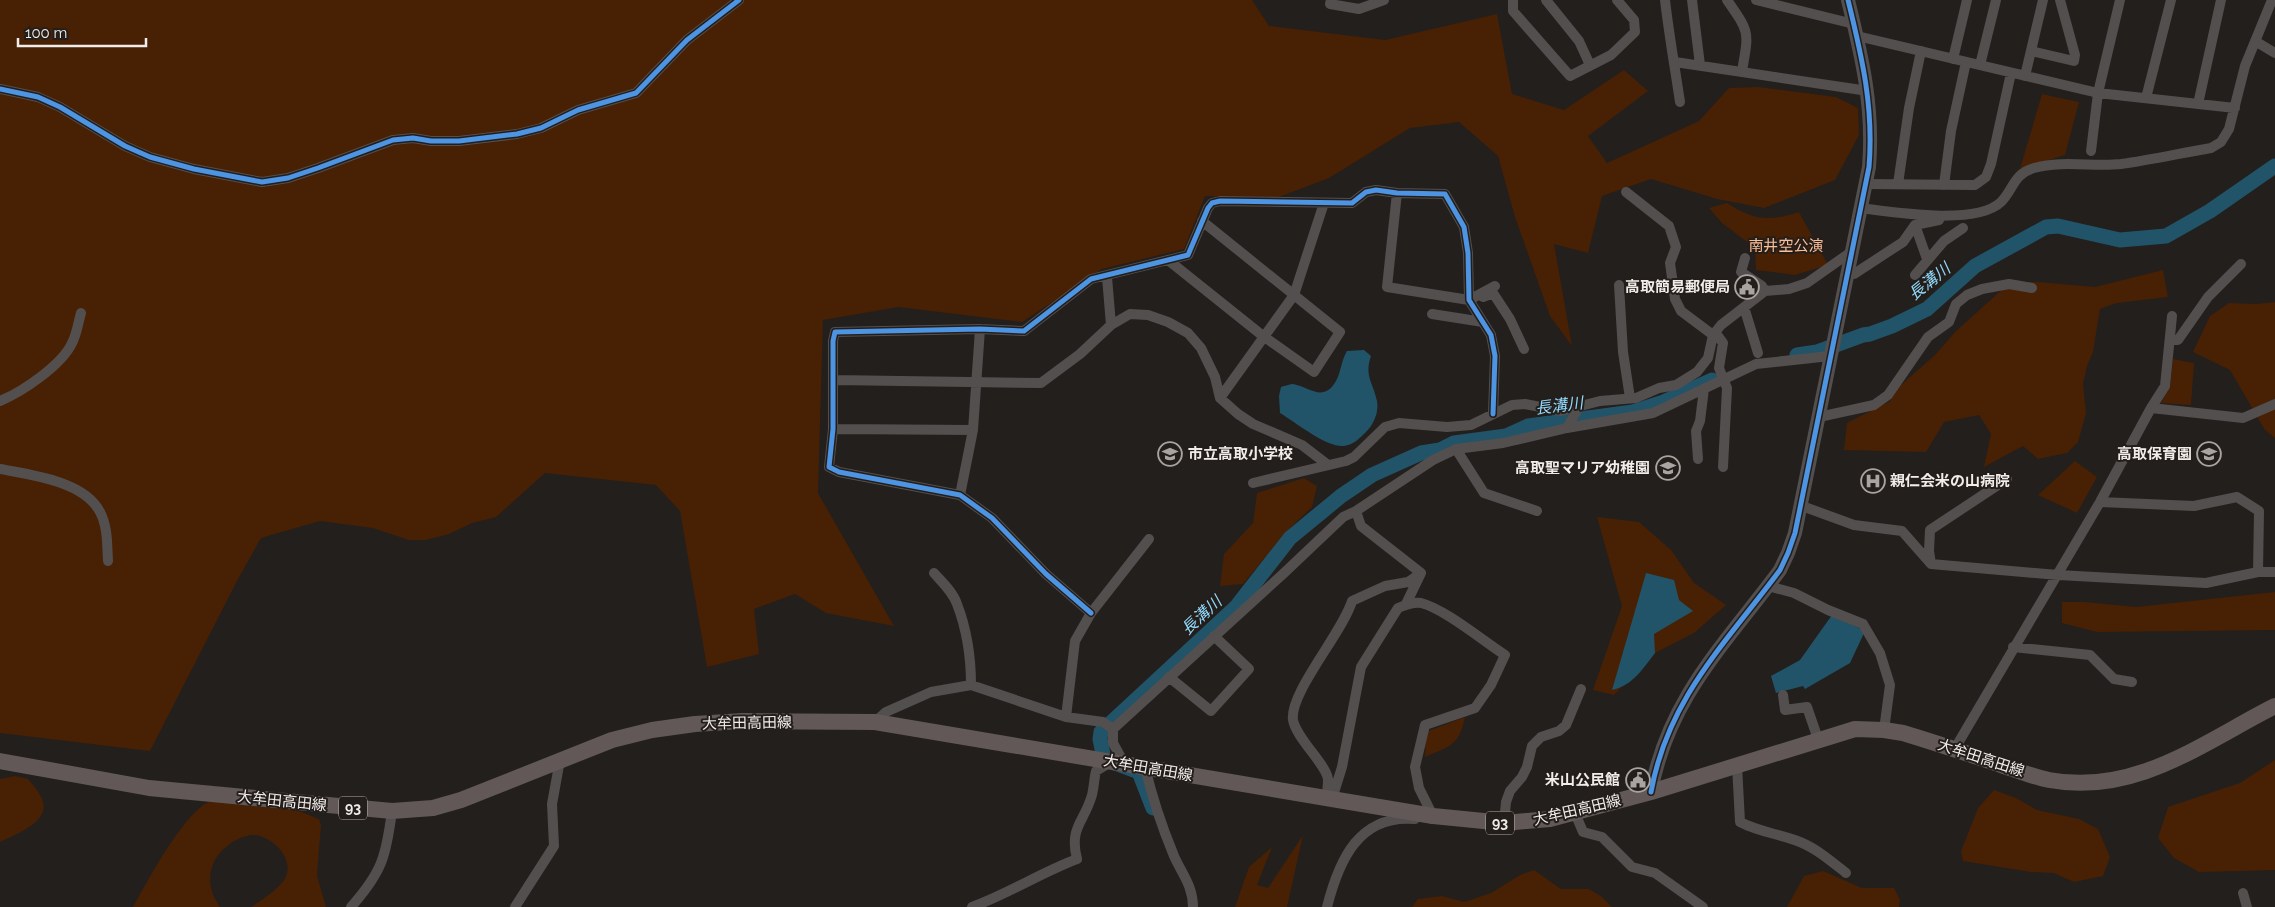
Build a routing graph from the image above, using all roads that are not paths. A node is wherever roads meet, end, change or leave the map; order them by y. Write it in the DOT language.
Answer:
graph roads {
  1 [pos="739,0"];
  2 [pos="1331,0"];
  3 [pos="1384,0"];
  4 [pos="1513,0"];
  5 [pos="1546,0"];
  6 [pos="1617,0"];
  7 [pos="1665,0"];
  8 [pos="1692,0"];
  9 [pos="1727,0"];
  10 [pos="1756,0"];
  11 [pos="1848,0"];
  12 [pos="1966,0"];
  13 [pos="1996,0"];
  14 [pos="2043,0"];
  15 [pos="2060,0"];
  16 [pos="2120,0"];
  17 [pos="2170,0"];
  18 [pos="2221,0"];
  19 [pos="2271,1"];
  20 [pos="1856,30"];
  21 [pos="2255,41"];
  22 [pos="2030,51"];
  23 [pos="1921,52"];
  24 [pos="2275,53"];
  25 [pos="1953,59"];
  26 [pos="1674,62"];
  27 [pos="1966,62"];
  28 [pos="1590,65"];
  29 [pos="1700,66"];
  30 [pos="1980,66"];
  31 [pos="1742,71"];
  32 [pos="2011,73"];
  33 [pos="2025,76"];
  34 [pos="0,90"];
  35 [pos="1868,90"];
  36 [pos="2098,93"];
  37 [pos="2146,98"];
  38 [pos="1680,102"];
  39 [pos="2198,104"];
  40 [pos="2234,108"];
  41 [pos="2091,151"];
  42 [pos="1865,184"];
  43 [pos="1898,184"];
  44 [pos="1944,185"];
  45 [pos="1626,192"];
  46 [pos="1397,193"];
  47 [pos="1324,203"];
  48 [pos="1860,208"];
  49 [pos="1967,214"];
  50 [pos="1202,220"];
  51 [pos="1915,225"];
  52 [pos="1963,228"];
  53 [pos="1851,252"];
  54 [pos="1745,258"];
  55 [pos="1927,259"];
  56 [pos="1168,260"];
  57 [pos="2241,264"];
  58 [pos="1854,274"];
  59 [pos="1915,275"];
  60 [pos="1107,277"];
  61 [pos="1619,285"];
  62 [pos="1495,286"];
  63 [pos="2032,288"];
  64 [pos="1764,291"];
  65 [pos="1294,295"];
  66 [pos="1470,301"];
  67 [pos="1744,306"];
  68 [pos="81,313"];
  69 [pos="1432,314"];
  70 [pos="2172,316"];
  71 [pos="1483,322"];
  72 [pos="1111,325"];
  73 [pos="980,329"];
  74 [pos="1714,334"];
  75 [pos="1263,336"];
  76 [pos="2170,340"];
  77 [pos="1524,349"];
  78 [pos="1758,353"];
  79 [pos="1830,356"];
  80 [pos="834,380"];
  81 [pos="1724,381"];
  82 [pos="976,383"];
  83 [pos="1704,389"];
  84 [pos="1220,398"];
  85 [pos="1630,398"];
  86 [pos="0,401"];
  87 [pos="2275,404"];
  88 [pos="1579,407"];
  89 [pos="2151,408"];
  90 [pos="1493,414"];
  91 [pos="1819,417"];
  92 [pos="1567,428"];
  93 [pos="833,429"];
  94 [pos="973,430"];
  95 [pos="1456,449"];
  96 [pos="1698,459"];
  97 [pos="1328,465"];
  98 [pos="1723,467"];
  99 [pos="0,469"];
  100 [pos="2007,478"];
  101 [pos="1253,483"];
  102 [pos="960,495"];
  103 [pos="2100,502"];
  104 [pos="1802,506"];
  105 [pos="1356,510"];
  106 [pos="1537,511"];
  107 [pos="1149,539"];
  108 [pos="108,561"];
  109 [pos="1931,564"];
  110 [pos="1421,572"];
  111 [pos="2258,572"];
  112 [pos="2275,572"];
  113 [pos="934,573"];
  114 [pos="2058,575"];
  115 [pos="1768,586"];
  116 [pos="1406,604"];
  117 [pos="1091,613"];
  118 [pos="1214,636"];
  119 [pos="2013,647"];
  120 [pos="1169,678"];
  121 [pos="2132,682"];
  122 [pos="971,685"];
  123 [pos="1581,689"];
  124 [pos="1783,695"];
  125 [pos="2275,706"];
  126 [pos="1066,717"];
  127 [pos="875,722"];
  128 [pos="1113,729"];
  129 [pos="1884,730"];
  130 [pos="1818,739"];
  131 [pos="1954,750"];
  132 [pos="560,760"];
  133 [pos="0,762"];
  134 [pos="1118,762"];
  135 [pos="1737,764"];
  136 [pos="1145,767"];
  137 [pos="1651,792"];
  138 [pos="1330,798"];
  139 [pos="392,811"];
  140 [pos="1575,813"];
  141 [pos="1432,816"];
  142 [pos="1504,823"];
  143 [pos="1846,873"];
  144 [pos="2243,893"];
  145 [pos="351,907"];
  146 [pos="515,907"];
  147 [pos="972,907"];
  148 [pos="1193,907"];
  149 [pos="1327,907"];
  150 [pos="1702,907"];
  151 [pos="2248,907"];
  1 -- 34 [label="street"];
  2 -- 3 [label="street"];
  4 -- 28 [label="street"];
  5 -- 28 [label="street"];
  6 -- 28 [label="street"];
  7 -- 26 [label="street"];
  8 -- 29 [label="street"];
  9 -- 31 [label="street"];
  10 -- 20 [label="street"];
  11 -- 20 [label="street"];
  12 -- 25 [label="street"];
  13 -- 30 [label="street"];
  14 -- 22 [label="street"];
  15 -- 22 [label="street"];
  16 -- 36 [label="street"];
  17 -- 37 [label="street"];
  18 -- 39 [label="street"];
  19 -- 21 [label="street"];
  20 -- 23 [label="street"];
  20 -- 35 [label="street"];
  21 -- 24 [label="street"];
  21 -- 40 [label="street"];
  22 -- 33 [label="street"];
  23 -- 25 [label="street"];
  23 -- 43 [label="street"];
  25 -- 27 [label="street"];
  26 -- 29 [label="street"];
  26 -- 38 [label="street"];
  27 -- 30 [label="street"];
  27 -- 44 [label="street"];
  29 -- 31 [label="street"];
  30 -- 32 [label="street"];
  31 -- 35 [label="street"];
  32 -- 33 [label="street"];
  32 -- 44 [label="street"];
  33 -- 36 [label="street"];
  35 -- 42 [label="street"];
  36 -- 37 [label="street"];
  36 -- 41 [label="street"];
  37 -- 39 [label="street"];
  39 -- 40 [label="street"];
  40 -- 49 [label="street"];
  42 -- 43 [label="street"];
  42 -- 48 [label="street"];
  43 -- 44 [label="street"];
  45 -- 74 [label="street"];
  46 -- 47 [label="street"];
  46 -- 66 [label="street"];
  46 -- 66 [label="street"];
  47 -- 50 [label="street"];
  47 -- 65 [label="street"];
  48 -- 49 [label="street"];
  48 -- 53 [label="street"];
  49 -- 51 [label="street"];
  50 -- 56 [label="street"];
  50 -- 65 [label="street"];
  51 -- 55 [label="street"];
  51 -- 58 [label="street"];
  52 -- 55 [label="street"];
  53 -- 64 [label="street"];
  53 -- 79 [label="street"];
  54 -- 64 [label="street"];
  55 -- 59 [label="street"];
  56 -- 60 [label="street"];
  56 -- 75 [label="street"];
  57 -- 76 [label="street"];
  60 -- 72 [label="street"];
  60 -- 73 [label="street"];
  61 -- 85 [label="street"];
  62 -- 66 [label="street"];
  63 -- 91 [label="street"];
  64 -- 67 [label="street"];
  65 -- 75 [label="street"];
  65 -- 75 [label="street"];
  66 -- 71 [label="street"];
  66 -- 77 [label="street"];
  67 -- 74 [label="street"];
  67 -- 78 [label="street"];
  68 -- 86 [label="street"];
  69 -- 71 [label="street"];
  70 -- 76 [label="street"];
  71 -- 90 [label="street"];
  72 -- 82 [label="street"];
  72 -- 84 [label="street"];
  73 -- 80 [label="street"];
  73 -- 82 [label="street"];
  74 -- 81 [label="street"];
  74 -- 85 [label="street"];
  75 -- 84 [label="street"];
  76 -- 89 [label="street"];
  79 -- 81 [label="street"];
  79 -- 91 [label="street"];
  80 -- 82 [label="street"];
  80 -- 93 [label="street"];
  81 -- 83 [label="street"];
  81 -- 98 [label="street"];
  82 -- 94 [label="street"];
  83 -- 92 [label="street"];
  83 -- 96 [label="street"];
  84 -- 97 [label="street"];
  85 -- 88 [label="street"];
  87 -- 89 [label="street"];
  88 -- 90 [label="street"];
  88 -- 92 [label="street"];
  89 -- 103 [label="street"];
  90 -- 97 [label="street"];
  91 -- 104 [label="street"];
  92 -- 95 [label="street"];
  93 -- 94 [label="street"];
  93 -- 102 [label="street"];
  94 -- 102 [label="street"];
  95 -- 105 [label="street"];
  95 -- 106 [label="street"];
  97 -- 101 [label="street"];
  99 -- 108 [label="street"];
  100 -- 109 [label="street"];
  102 -- 117 [label="street"];
  103 -- 111 [label="street"];
  103 -- 114 [label="street"];
  104 -- 109 [label="street"];
  104 -- 115 [label="street"];
  105 -- 110 [label="street"];
  105 -- 118 [label="street"];
  107 -- 117 [label="street"];
  109 -- 114 [label="street"];
  110 -- 116 [label="street"];
  110 -- 138 [label="street"];
  111 -- 112 [label="street"];
  111 -- 114 [label="street"];
  113 -- 122 [label="street"];
  114 -- 119 [label="street"];
  115 -- 129 [label="street"];
  115 -- 137 [label="street"];
  116 -- 138 [label="street"];
  116 -- 141 [label="street"];
  117 -- 126 [label="street"];
  118 -- 120 [label="street"];
  118 -- 120 [label="street"];
  119 -- 121 [label="street"];
  119 -- 131 [label="street"];
  120 -- 128 [label="street"];
  122 -- 126 [label="street"];
  122 -- 127 [label="street"];
  123 -- 142 [label="street"];
  124 -- 130 [label="street"];
  125 -- 131 [label="main road, 大牟田高田線 / 93"];
  126 -- 128 [label="street"];
  127 -- 132 [label="main road, 大牟田高田線 / 93"];
  127 -- 134 [label="main road, 大牟田高田線 / 93"];
  128 -- 134 [label="street"];
  129 -- 130 [label="main road, 大牟田高田線 / 93"];
  129 -- 131 [label="main road, 大牟田高田線 / 93"];
  130 -- 135 [label="main road, 大牟田高田線 / 93"];
  132 -- 139 [label="main road, 大牟田高田線 / 93"];
  132 -- 146 [label="street"];
  133 -- 139 [label="main road, 大牟田高田線 / 93"];
  134 -- 136 [label="main road, 大牟田高田線 / 93"];
  134 -- 147 [label="street"];
  135 -- 137 [label="main road, 大牟田高田線 / 93"];
  135 -- 143 [label="street"];
  136 -- 138 [label="main road, 大牟田高田線 / 93"];
  136 -- 148 [label="street"];
  137 -- 140 [label="main road, 大牟田高田線 / 93"];
  138 -- 141 [label="main road, 大牟田高田線 / 93"];
  139 -- 145 [label="street"];
  140 -- 142 [label="main road, 大牟田高田線 / 93"];
  140 -- 150 [label="street"];
  141 -- 142 [label="main road, 大牟田高田線 / 93"];
  141 -- 149 [label="street"];
  144 -- 151 [label="street"];
}
